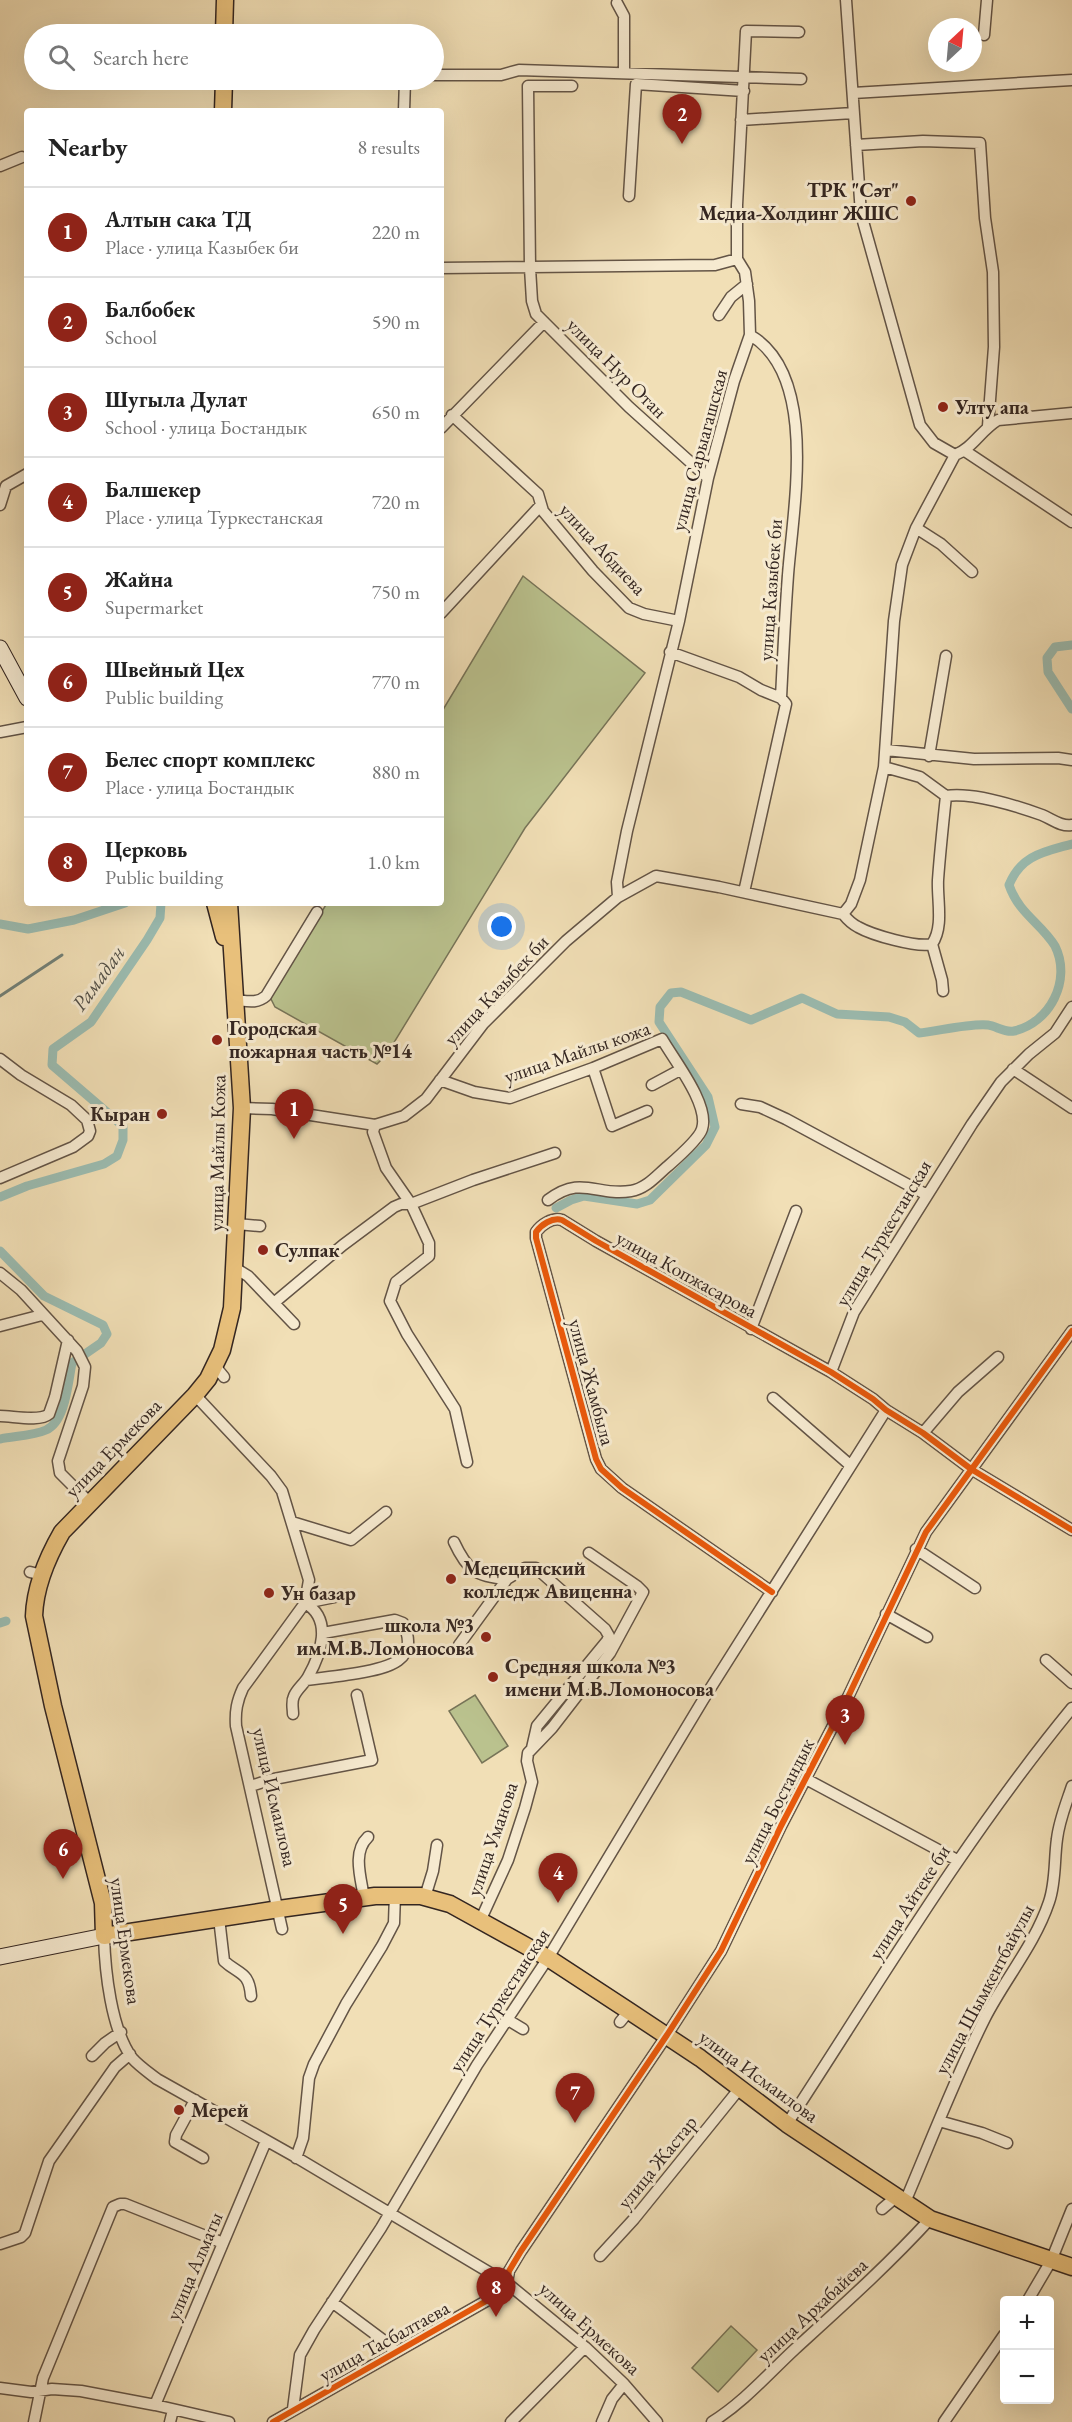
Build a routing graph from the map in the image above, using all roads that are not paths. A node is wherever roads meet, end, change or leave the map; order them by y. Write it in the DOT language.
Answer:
graph roads {
  1 [pos="846,0"];
  2 [pos="987,0"];
  3 [pos="617,3"];
  4 [pos="799,32"];
  5 [pos="984,35"];
  6 [pos="624,72"];
  7 [pos="444,75"];
  8 [pos="745,77"];
  9 [pos="801,79"];
  10 [pos="1072,80"];
  11 [pos="572,86"];
  12 [pos="224,90"];
  13 [pos="405,90"];
  14 [pos="744,91"];
  15 [pos="853,93"];
  16 [pos="223,108"];
  17 [pos="405,108"];
  18 [pos="853,113"];
  19 [pos="741,120"];
  20 [pos="856,145"];
  21 [pos="22,157"];
  22 [pos="0,166"];
  23 [pos="629,196"];
  24 [pos="738,259"];
  25 [pos="444,268"];
  26 [pos="530,268"];
  27 [pos="747,284"];
  28 [pos="719,315"];
  29 [pos="544,322"];
  30 [pos="750,335"];
  31 [pos="1072,413"];
  32 [pos="452,415"];
  33 [pos="444,424"];
  34 [pos="988,426"];
  35 [pos="960,453"];
  36 [pos="24,476"];
  37 [pos="708,478"];
  38 [pos="0,505"];
  39 [pos="542,505"];
  40 [pos="1072,522"];
  41 [pos="916,528"];
  42 [pos="972,572"];
  43 [pos="444,610"];
  44 [pos="679,621"];
  45 [pos="0,648"];
  46 [pos="670,652"];
  47 [pos="946,656"];
  48 [pos="24,692"];
  49 [pos="781,698"];
  50 [pos="24,729"];
  51 [pos="0,732"];
  52 [pos="886,750"];
  53 [pos="929,756"];
  54 [pos="1072,760"];
  55 [pos="884,767"];
  56 [pos="946,796"];
  57 [pos="1072,825"];
  58 [pos="744,892"];
  59 [pos="618,897"];
  60 [pos="216,906"];
  61 [pos="229,906"];
  62 [pos="317,912"];
  63 [pos="843,914"];
  64 [pos="932,944"];
  65 [pos="232,951"];
  66 [pos="943,991"];
  67 [pos="235,1000"];
  68 [pos="1072,1007"];
  69 [pos="0,1059"];
  70 [pos="593,1068"];
  71 [pos="1013,1069"];
  72 [pos="681,1070"];
  73 [pos="440,1080"];
  74 [pos="652,1085"];
  75 [pos="741,1104"];
  76 [pos="242,1108"];
  77 [pos="1072,1108"];
  78 [pos="647,1111"];
  79 [pos="375,1125"];
  80 [pos="555,1153"];
  81 [pos="0,1178"];
  82 [pos="927,1195"];
  83 [pos="548,1200"];
  84 [pos="411,1204"];
  85 [pos="796,1212"];
  86 [pos="237,1224"];
  87 [pos="260,1226"];
  88 [pos="536,1238"];
  89 [pos="235,1268"];
  90 [pos="0,1273"];
  91 [pos="275,1302"];
  92 [pos="42,1315"];
  93 [pos="294,1324"];
  94 [pos="0,1326"];
  95 [pos="751,1329"];
  96 [pos="1072,1331"];
  97 [pos="68,1340"];
  98 [pos="998,1357"];
  99 [pos="831,1372"];
  100 [pos="195,1395"];
  101 [pos="773,1398"];
  102 [pos="886,1410"];
  103 [pos="0,1416"];
  104 [pos="923,1433"];
  105 [pos="467,1462"];
  106 [pos="850,1465"];
  107 [pos="971,1469"];
  108 [pos="90,1503"];
  109 [pos="386,1512"];
  110 [pos="292,1522"];
  111 [pos="1072,1530"];
  112 [pos="454,1542"];
  113 [pos="916,1549"];
  114 [pos="589,1553"];
  115 [pos="507,1579"];
  116 [pos="975,1588"];
  117 [pos="772,1592"];
  118 [pos="335,1597"];
  119 [pos="305,1603"];
  120 [pos="288,1607"];
  121 [pos="299,1613"];
  122 [pos="886,1614"];
  123 [pos="323,1633"];
  124 [pos="927,1637"];
  125 [pos="459,1645"];
  126 [pos="1046,1660"];
  127 [pos="306,1680"];
  128 [pos="1072,1683"];
  129 [pos="357,1695"];
  130 [pos="1072,1708"];
  131 [pos="293,1714"];
  132 [pos="532,1749"];
  133 [pos="806,1779"];
  134 [pos="251,1786"];
  135 [pos="1072,1786"];
  136 [pos="368,1837"];
  137 [pos="437,1845"];
  138 [pos="957,1860"];
  139 [pos="395,1894"];
  140 [pos="426,1897"];
  141 [pos="363,1898"];
  142 [pos="279,1909"];
  143 [pos="219,1918"];
  144 [pos="481,1919"];
  145 [pos="282,1929"];
  146 [pos="105,1936"];
  147 [pos="0,1957"];
  148 [pos="548,1958"];
  149 [pos="251,1996"];
  150 [pos="508,2020"];
  151 [pos="523,2029"];
  152 [pos="121,2032"];
  153 [pos="667,2035"];
  154 [pos="130,2054"];
  155 [pos="92,2056"];
  156 [pos="740,2088"];
  157 [pos="195,2100"];
  158 [pos="939,2121"];
  159 [pos="787,2124"];
  160 [pos="266,2141"];
  161 [pos="1007,2143"];
  162 [pos="203,2157"];
  163 [pos="296,2158"];
  164 [pos="901,2200"];
  165 [pos="882,2209"];
  166 [pos="1072,2209"];
  167 [pos="390,2213"];
  168 [pos="930,2219"];
  169 [pos="223,2243"];
  170 [pos="0,2244"];
  171 [pos="600,2256"];
  172 [pos="1051,2261"];
  173 [pos="1072,2267"];
  174 [pos="507,2283"];
  175 [pos="1031,2296"];
  176 [pos="332,2302"];
  177 [pos="312,2310"];
  178 [pos="322,2318"];
  179 [pos="1000,2342"];
  180 [pos="585,2347"];
  181 [pos="396,2352"];
  182 [pos="624,2384"];
  183 [pos="0,2388"];
  184 [pos="40,2390"];
  185 [pos="155,2405"];
  186 [pos="722,2406"];
  187 [pos="293,2409"];
  188 [pos="173,2410"];
  189 [pos="33,2422"];
  190 [pos="170,2422"];
  191 [pos="229,2422"];
  192 [pos="273,2422"];
  193 [pos="511,2422"];
  194 [pos="602,2422"];
  195 [pos="657,2422"];
  196 [pos="712,2422"];
  197 [pos="944,2422"];
  1 -- 15 [label="street"];
  2 -- 5 [label="street"];
  3 -- 6 [label="street"];
  4 -- 8 [label="street, улица Сарыагашская"];
  6 -- 7 [label="street"];
  6 -- 8 [label="street"];
  8 -- 9 [label="street"];
  8 -- 14 [label="street, улица Сарыагашская"];
  10 -- 15 [label="street"];
  11 -- 26 [label="street, улица Нур Отан"];
  12 -- 16 [label="main road"];
  13 -- 17 [label="street"];
  14 -- 19 [label="street, улица Сарыагашская"];
  14 -- 23 [label="street"];
  15 -- 18 [label="street"];
  18 -- 19 [label="street"];
  18 -- 20 [label="street"];
  19 -- 24 [label="street, улица Сарыагашская"];
  20 -- 34 [label="street"];
  20 -- 35 [label="street"];
  21 -- 22 [label="street"];
  24 -- 26 [label="street"];
  24 -- 27 [label="street, улица Сарыагашская"];
  25 -- 26 [label="street"];
  26 -- 29 [label="street, улица Нур Отан"];
  27 -- 28 [label="street"];
  27 -- 30 [label="street, улица Сарыагашская"];
  29 -- 32 [label="street"];
  29 -- 37 [label="street, улица Нур Отан"];
  30 -- 37 [label="street, улица Сарыагашская"];
  30 -- 49 [label="street, улица Казыбек би"];
  31 -- 34 [label="street"];
  32 -- 33 [label="street"];
  32 -- 39 [label="street, улица Абдиева"];
  34 -- 35 [label="street"];
  35 -- 40 [label="street"];
  35 -- 41 [label="street"];
  36 -- 38 [label="street"];
  37 -- 44 [label="street, улица Сарыагашская"];
  39 -- 43 [label="street, улица Абдиева"];
  39 -- 44 [label="street, улица Абдиева"];
  41 -- 42 [label="street"];
  41 -- 52 [label="street"];
  44 -- 46 [label="street, улица Сарыагашская"];
  45 -- 48 [label="street"];
  46 -- 49 [label="street"];
  46 -- 59 [label="street, улица Сарыагашская"];
  47 -- 53 [label="street"];
  49 -- 58 [label="street, улица Казыбек би"];
  50 -- 51 [label="street"];
  52 -- 53 [label="street"];
  52 -- 55 [label="street"];
  53 -- 54 [label="street"];
  55 -- 56 [label="street"];
  55 -- 63 [label="street"];
  56 -- 57 [label="street"];
  56 -- 64 [label="street"];
  58 -- 59 [label="street, улица Казыбек би"];
  58 -- 63 [label="street, улица Казыбек би"];
  59 -- 73 [label="street, улица Казыбек би"];
  60 -- 65 [label="main road"];
  61 -- 65 [label="main road, улица Майлы Кожа"];
  62 -- 67 [label="street"];
  63 -- 64 [label="street, улица Казыбек би"];
  64 -- 66 [label="street"];
  65 -- 67 [label="main road, улица Майлы Кожа"];
  67 -- 76 [label="main road, улица Майлы Кожа"];
  68 -- 71 [label="street, улица Туркестанская"];
  69 -- 81 [label="street"];
  70 -- 72 [label="street, улица Майлы кожа"];
  70 -- 73 [label="street, улица Майлы кожа"];
  70 -- 78 [label="street"];
  71 -- 77 [label="street"];
  71 -- 82 [label="street, улица Туркестанская"];
  72 -- 74 [label="street"];
  72 -- 83 [label="street, улица Майлы кожа"];
  73 -- 79 [label="street, улица Казыбек би"];
  75 -- 82 [label="street"];
  76 -- 79 [label="street, улица Казыбек би"];
  76 -- 86 [label="main road, улица Майлы Кожа"];
  79 -- 84 [label="street"];
  80 -- 84 [label="street"];
  82 -- 99 [label="street, улица Туркестанская"];
  84 -- 91 [label="street"];
  84 -- 105 [label="street"];
  85 -- 95 [label="street, улица Копжасарова"];
  86 -- 87 [label="street"];
  86 -- 89 [label="main road, улица Майлы Кожа"];
  88 -- 95 [label="street, улица Копжасарова"];
  88 -- 117 [label="street, улица Жамбыла"];
  89 -- 91 [label="street"];
  89 -- 100 [label="main road, улица Майлы Кожа"];
  90 -- 92 [label="street"];
  91 -- 93 [label="street"];
  92 -- 94 [label="street"];
  92 -- 97 [label="street"];
  95 -- 99 [label="street, улица Копжасарова"];
  96 -- 107 [label="street, улица Бостандык"];
  97 -- 103 [label="street"];
  97 -- 108 [label="street"];
  98 -- 104 [label="street"];
  99 -- 102 [label="street"];
  100 -- 108 [label="main road, улица Ермекова"];
  100 -- 110 [label="street, улица Исмаилова"];
  101 -- 106 [label="street"];
  102 -- 104 [label="street"];
  102 -- 106 [label="street, улица Туркестанская"];
  104 -- 107 [label="street"];
  106 -- 117 [label="street, улица Туркестанская"];
  107 -- 111 [label="street"];
  107 -- 113 [label="street, улица Бостандык"];
  108 -- 146 [label="main road, улица Ермекова"];
  109 -- 110 [label="street"];
  110 -- 119 [label="street, улица Исмаилова"];
  112 -- 115 [label="street"];
  113 -- 116 [label="street"];
  113 -- 122 [label="street, улица Бостандык"];
  114 -- 132 [label="street"];
  115 -- 125 [label="street"];
  115 -- 132 [label="street, улица Уманова"];
  117 -- 148 [label="street, улица Туркестанская"];
  118 -- 119 [label="street"];
  119 -- 121 [label="street, улица Исмаилова"];
  119 -- 123 [label="street"];
  120 -- 121 [label="street"];
  121 -- 134 [label="street, улица Исмаилова"];
  122 -- 124 [label="street"];
  122 -- 133 [label="street, улица Бостандык"];
  123 -- 127 [label="street"];
  123 -- 127 [label="street"];
  126 -- 128 [label="street"];
  127 -- 131 [label="street"];
  129 -- 134 [label="street"];
  130 -- 138 [label="street, улица Айтеке би"];
  132 -- 144 [label="street, улица Уманова"];
  133 -- 138 [label="street, улица Бостандык"];
  133 -- 153 [label="street, улица Бостандык"];
  134 -- 142 [label="street, улица Исмаилова"];
  135 -- 158 [label="street, улица Шымкентбайулы"];
  136 -- 141 [label="street"];
  137 -- 140 [label="street"];
  138 -- 159 [label="street, улица Айтеке би"];
  139 -- 140 [label="main road, улица Исмаилова"];
  139 -- 141 [label="main road, улица Исмаилова"];
  139 -- 163 [label="street"];
  140 -- 144 [label="main road, улица Исмаилова"];
  141 -- 142 [label="main road, улица Исмаилова"];
  142 -- 143 [label="main road, улица Исмаилова"];
  142 -- 145 [label="street"];
  143 -- 146 [label="main road, улица Исмаилова"];
  143 -- 149 [label="street"];
  144 -- 148 [label="main road, улица Исмаилова"];
  146 -- 147 [label="street"];
  146 -- 152 [label="street, улица Ермекова"];
  148 -- 150 [label="street, улица Туркестанская"];
  148 -- 153 [label="main road, улица Исмаилова"];
  150 -- 151 [label="street"];
  150 -- 167 [label="street, улица Туркестанская"];
  152 -- 154 [label="street, улица Ермекова"];
  152 -- 155 [label="street"];
  153 -- 156 [label="main road, улица Исмаилова"];
  153 -- 174 [label="street, улица Бостандык"];
  154 -- 157 [label="street, улица Ермекова"];
  154 -- 170 [label="street"];
  156 -- 159 [label="main road, улица Исмаилова"];
  156 -- 171 [label="street, улица Жастар"];
  157 -- 160 [label="street, улица Ермекова"];
  157 -- 162 [label="street"];
  158 -- 161 [label="street"];
  158 -- 164 [label="street, улица Шымкентбайулы"];
  159 -- 164 [label="main road, улица Исмаилова"];
  160 -- 163 [label="street, улица Ермекова"];
  160 -- 169 [label="street, улица Алматы"];
  163 -- 167 [label="street, улица Ермекова"];
  164 -- 165 [label="street"];
  164 -- 168 [label="main road, улица Исмаилова"];
  166 -- 172 [label="street"];
  167 -- 174 [label="street, улица Ермекова"];
  167 -- 176 [label="street, улица Туркестанская"];
  168 -- 172 [label="main road, улица Исмаилова"];
  168 -- 196 [label="street, улица Архабайева"];
  169 -- 184 [label="street"];
  169 -- 185 [label="street, улица Алматы"];
  172 -- 173 [label="main road, улица Исмаилова"];
  172 -- 175 [label="street"];
  174 -- 180 [label="street, улица Ермекова"];
  174 -- 181 [label="street, улица Тасбалтаева"];
  176 -- 178 [label="street, улица Туркестанская"];
  176 -- 181 [label="street"];
  177 -- 178 [label="street"];
  178 -- 187 [label="street, улица Туркестанская"];
  179 -- 197 [label="street"];
  180 -- 182 [label="street, улица Ермекова"];
  180 -- 193 [label="street"];
  181 -- 187 [label="street, улица Тасбалтаева"];
  182 -- 194 [label="street"];
  182 -- 195 [label="street, улица Ермекова"];
  183 -- 184 [label="street"];
  184 -- 185 [label="street"];
  184 -- 189 [label="street"];
  185 -- 188 [label="street"];
  186 -- 196 [label="street"];
  187 -- 192 [label="street, улица Тасбалтаева"];
  188 -- 190 [label="street"];
  188 -- 191 [label="street"];
}
